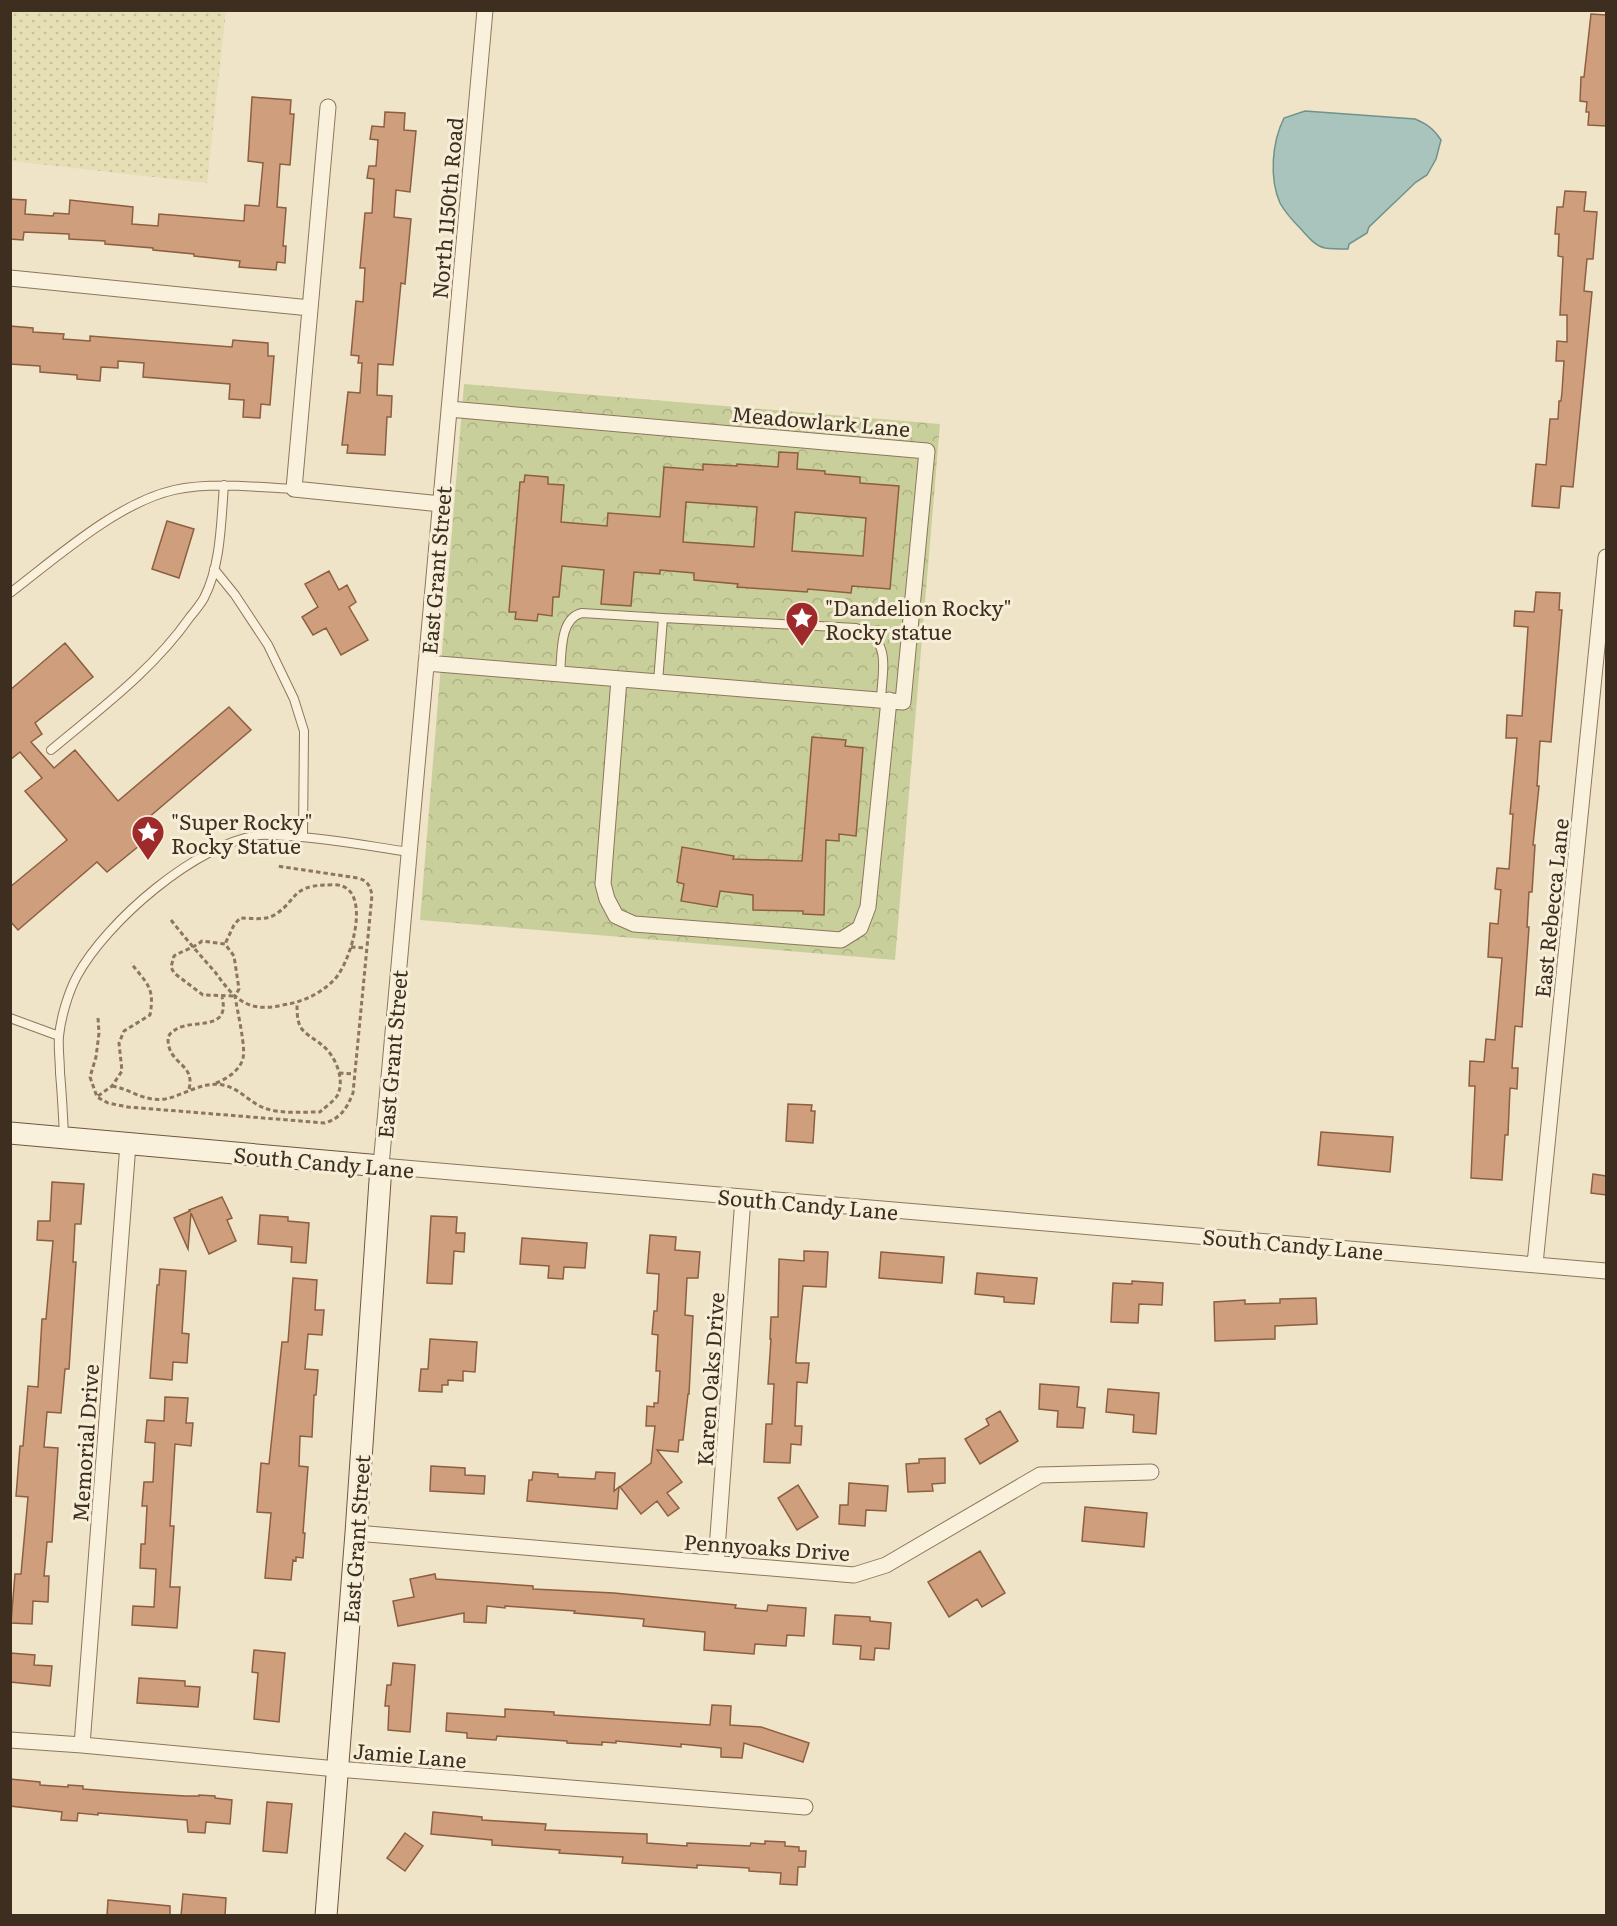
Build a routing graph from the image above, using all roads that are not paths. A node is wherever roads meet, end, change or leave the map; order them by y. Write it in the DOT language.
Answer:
graph roads {
  1 [pos="485,10"];
  2 [pos="328,107"];
  3 [pos="10,278"];
  4 [pos="310,308"];
  5 [pos="449,409"];
  6 [pos="224,485"];
  7 [pos="294,489"];
  8 [pos="441,504"];
  9 [pos="1606,557"];
  10 [pos="214,569"];
  11 [pos="10,593"];
  12 [pos="663,618"];
  13 [pos="426,663"];
  14 [pos="560,674"];
  15 [pos="620,679"];
  16 [pos="658,682"];
  17 [pos="885,700"];
  18 [pos="51,750"];
  19 [pos="303,837"];
  20 [pos="409,852"];
  21 [pos="10,1018"];
  22 [pos="59,1036"];
  23 [pos="10,1133"];
  24 [pos="64,1138"];
  25 [pos="128,1144"];
  26 [pos="381,1166"];
  27 [pos="743,1198"];
  28 [pos="1536,1264"];
  29 [pos="1606,1271"];
  30 [pos="1151,1472"];
  31 [pos="356,1533"];
  32 [pos="716,1563"];
  33 [pos="10,1740"];
  34 [pos="82,1745"];
  35 [pos="337,1769"];
  36 [pos="805,1807"];
  37 [pos="326,1916"];
  1 -- 5 [label="street, North 1150th Road"];
  2 -- 4 [label="street"];
  3 -- 4 [label="street"];
  4 -- 7 [label="street"];
  5 -- 8 [label="street, East Grant Street"];
  5 -- 17 [label="street, Meadowlark Lane"];
  6 -- 7 [label="lane"];
  6 -- 10 [label="lane"];
  6 -- 11 [label="lane"];
  7 -- 8 [label="street"];
  8 -- 13 [label="street, East Grant Street"];
  9 -- 28 [label="street, East Rebecca Lane"];
  10 -- 18 [label="lane"];
  10 -- 19 [label="lane"];
  12 -- 14 [label="lane"];
  12 -- 16 [label="lane"];
  12 -- 17 [label="lane"];
  13 -- 14 [label="street"];
  13 -- 20 [label="street, East Grant Street"];
  14 -- 15 [label="street"];
  15 -- 16 [label="street"];
  15 -- 17 [label="street"];
  16 -- 17 [label="street"];
  19 -- 20 [label="lane"];
  19 -- 22 [label="lane"];
  20 -- 26 [label="street, East Grant Street"];
  21 -- 22 [label="lane"];
  22 -- 24 [label="lane"];
  23 -- 24 [label="main road, South Candy Lane"];
  24 -- 25 [label="main road, South Candy Lane"];
  25 -- 26 [label="main road, South Candy Lane"];
  25 -- 34 [label="street, Memorial Drive"];
  26 -- 27 [label="street, South Candy Lane"];
  26 -- 31 [label="main road, East Grant Street"];
  27 -- 28 [label="street, South Candy Lane"];
  27 -- 32 [label="street, Karen Oaks Drive"];
  28 -- 29 [label="street, South Candy Lane"];
  30 -- 32 [label="street, Pennyoaks Drive"];
  31 -- 32 [label="street, Pennyoaks Drive"];
  31 -- 35 [label="main road, East Grant Street"];
  33 -- 34 [label="street, Jamie Lane"];
  34 -- 35 [label="street, Jamie Lane"];
  35 -- 36 [label="street, Jamie Lane"];
  35 -- 37 [label="main road, East Grant Street"];
}
